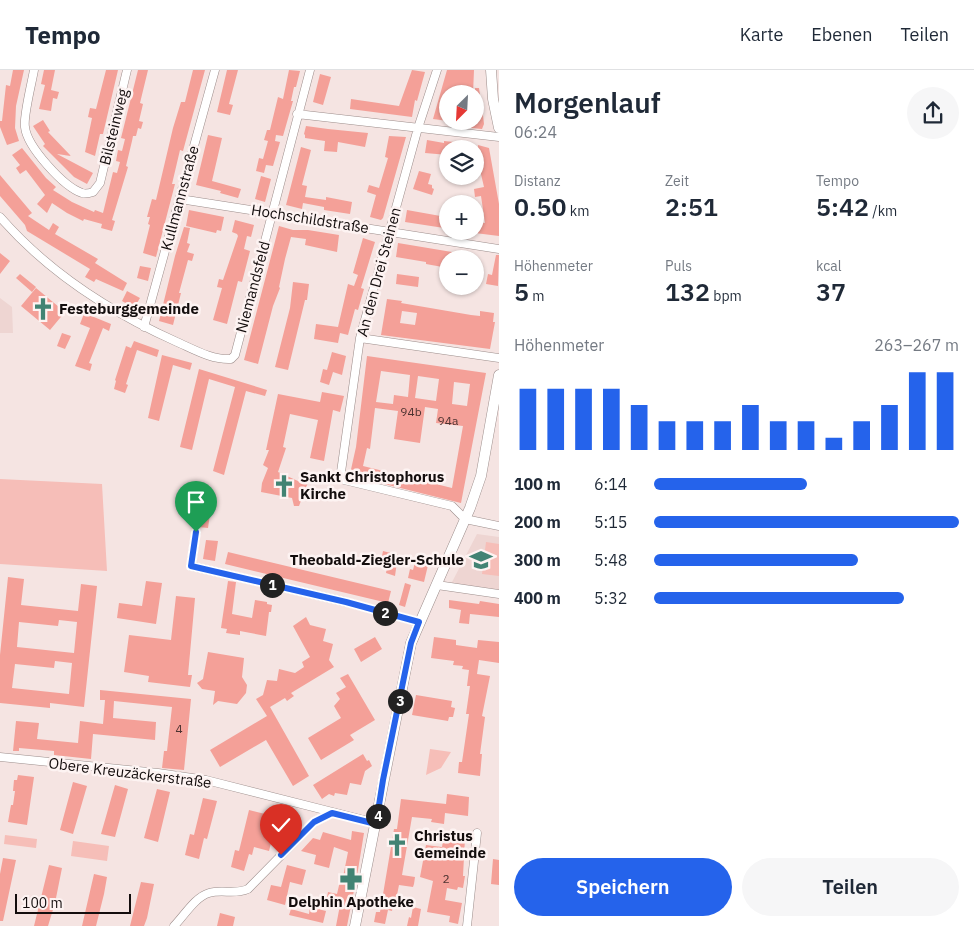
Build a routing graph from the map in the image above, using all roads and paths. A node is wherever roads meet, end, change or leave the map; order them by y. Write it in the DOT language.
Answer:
graph roads {
  1 [pos="34,70"];
  2 [pos="127,70"];
  3 [pos="214,70"];
  4 [pos="310,70"];
  5 [pos="437,70"];
  6 [pos="491,70"];
  7 [pos="297,114"];
  8 [pos="418,128"];
  9 [pos="499,128"];
  10 [pos="499,137"];
  11 [pos="180,199"];
  12 [pos="273,213"];
  13 [pos="0,217"];
  14 [pos="390,232"];
  15 [pos="499,249"];
  16 [pos="144,326"];
  17 [pos="360,338"];
  18 [pos="499,358"];
  19 [pos="499,375"];
  20 [pos="466,519"];
  21 [pos="499,526"];
  22 [pos="196,532"];
  23 [pos="436,585"];
  24 [pos="499,594"];
  25 [pos="419,622"];
  26 [pos="0,758"];
  27 [pos="332,813"];
  28 [pos="376,824"];
  29 [pos="477,833"];
  30 [pos="174,926"];
  31 [pos="355,926"];
  32 [pos="467,926"];
  1 -- 2 [label="street, Bilsteinweg"];
  3 -- 11 [label="street, Kullmannstraße"];
  4 -- 7 [label="street, Niemandsfeld"];
  5 -- 8 [label="street, An den Drei Steinen"];
  6 -- 9 [label="street"];
  7 -- 8 [label="street"];
  7 -- 12 [label="street, Niemandsfeld"];
  8 -- 10 [label="street"];
  8 -- 14 [label="street, An den Drei Steinen"];
  11 -- 12 [label="street, Hochschildstraße"];
  11 -- 16 [label="street, Kullmannstraße"];
  12 -- 14 [label="street, Hochschildstraße"];
  12 -- 16 [label="street, Niemandsfeld"];
  13 -- 16 [label="street"];
  14 -- 15 [label="street, Hochschildstraße"];
  14 -- 17 [label="street, An den Drei Steinen"];
  17 -- 18 [label="street"];
  17 -- 20 [label="street, An den Drei Steinen"];
  19 -- 20 [label="street"];
  20 -- 21 [label="street"];
  20 -- 23 [label="street"];
  22 -- 25 [label="street"];
  23 -- 24 [label="street"];
  23 -- 25 [label="street"];
  25 -- 28 [label="street"];
  26 -- 27 [label="street, Obere Kreuzäckerstraße"];
  27 -- 28 [label="street, Obere Kreuzäckerstraße"];
  27 -- 30 [label="street"];
  28 -- 31 [label="street"];
  29 -- 32 [label="street"];
}
